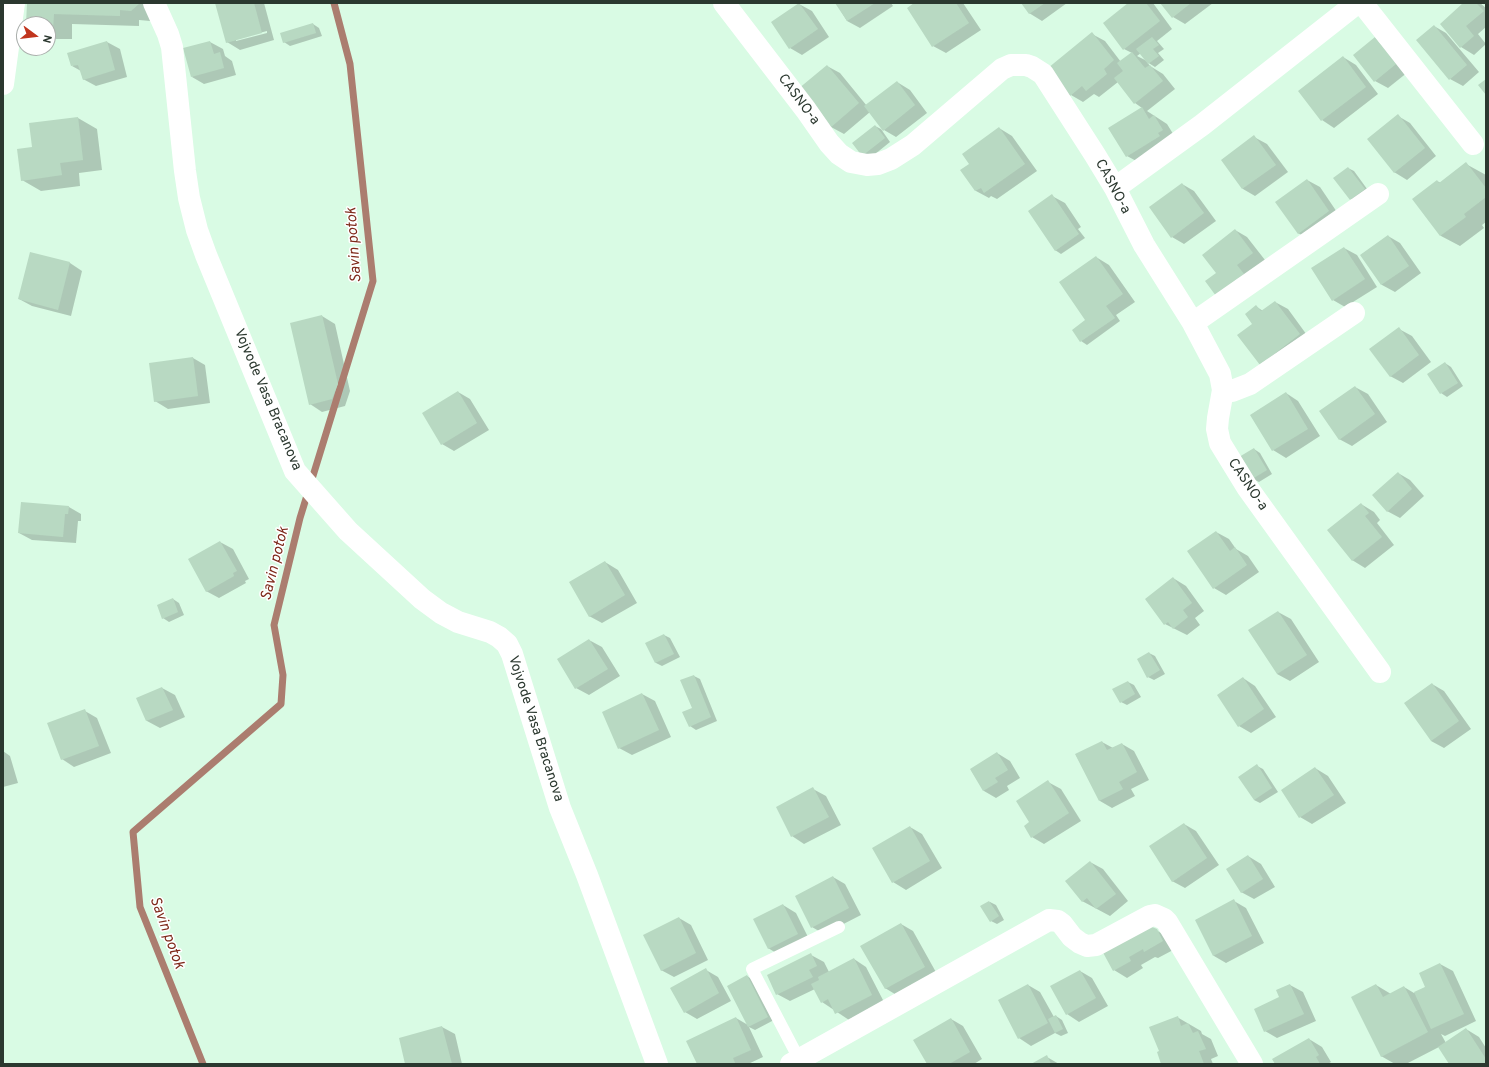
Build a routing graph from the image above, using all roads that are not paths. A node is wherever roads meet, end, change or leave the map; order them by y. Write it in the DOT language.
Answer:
graph roads {
  1 [pos="14,3"];
  2 [pos="154,3"];
  3 [pos="724,3"];
  4 [pos="1358,3"];
  5 [pos="1362,3"];
  6 [pos="3,84"];
  7 [pos="1473,144"];
  8 [pos="1115,188"];
  9 [pos="1378,194"];
  10 [pos="1354,313"];
  11 [pos="1193,323"];
  12 [pos="1223,390"];
  13 [pos="1380,672"];
  14 [pos="839,927"];
  15 [pos="795,1062"];
  16 [pos="656,1064"];
  17 [pos="1252,1064"];
  1 -- 6 [label="street"];
  2 -- 16 [label="street, Vojvode Vasa Bracanova"];
  3 -- 8 [label="street, CASNO-a"];
  4 -- 8 [label="street"];
  5 -- 7 [label="street"];
  8 -- 11 [label="street, CASNO-a"];
  9 -- 11 [label="street"];
  10 -- 12 [label="street"];
  11 -- 12 [label="street, CASNO-a"];
  12 -- 13 [label="street, CASNO-a"];
  14 -- 15 [label="lane"];
  15 -- 17 [label="street"];
}
